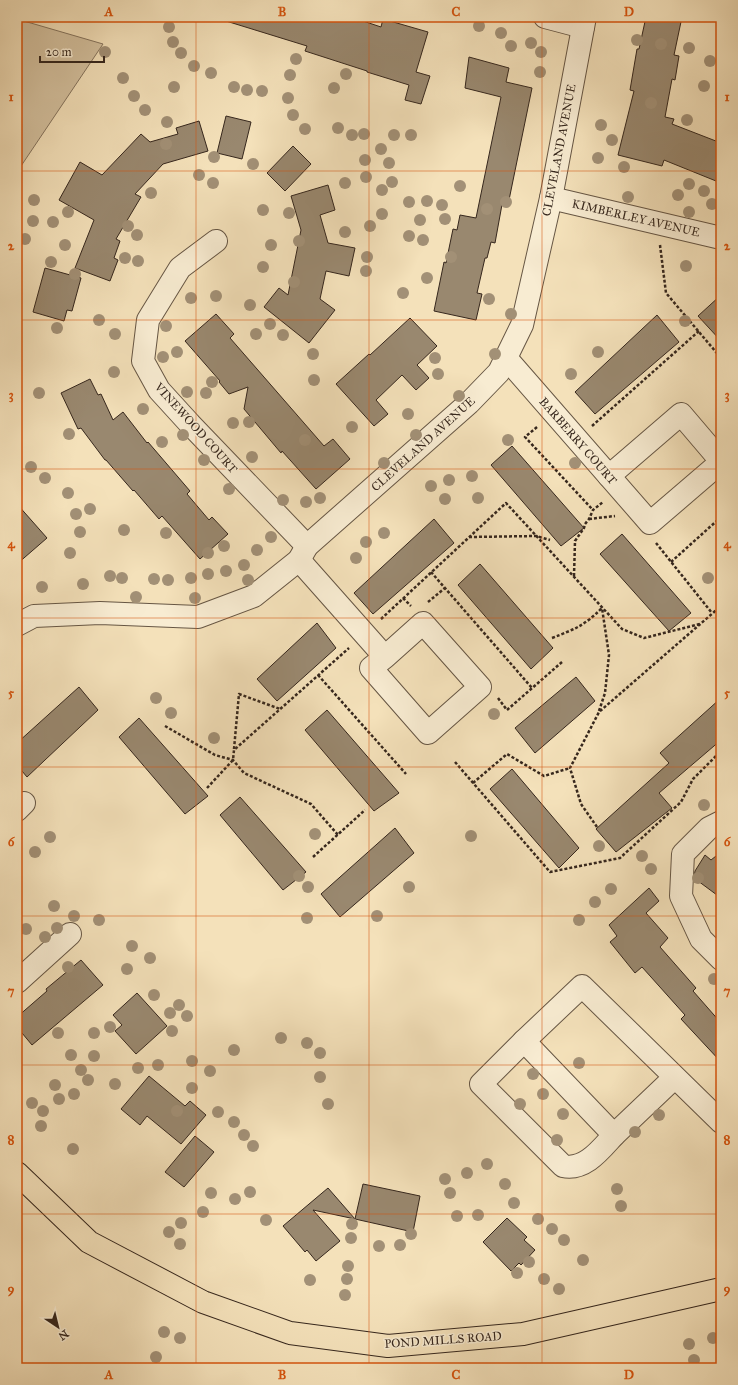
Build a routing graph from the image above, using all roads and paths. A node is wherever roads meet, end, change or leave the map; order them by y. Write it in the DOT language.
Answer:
graph roads {
  1 [pos="545,17"];
  2 [pos="584,22"];
  3 [pos="551,198"];
  4 [pos="657,223"];
  5 [pos="721,238"];
  6 [pos="216,241"];
  7 [pos="699,332"];
  8 [pos="506,358"];
  9 [pos="721,358"];
  10 [pos="554,413"];
  11 [pos="577,439"];
  12 [pos="721,462"];
  13 [pos="614,482"];
  14 [pos="593,510"];
  15 [pos="617,516"];
  16 [pos="721,517"];
  17 [pos="589,519"];
  18 [pos="650,531"];
  19 [pos="469,537"];
  20 [pos="550,540"];
  21 [pos="303,553"];
  22 [pos="672,562"];
  23 [pos="431,572"];
  24 [pos="574,577"];
  25 [pos="721,606"];
  26 [pos="712,613"];
  27 [pos="17,625"];
  28 [pos="552,638"];
  29 [pos="384,657"];
  30 [pos="562,662"];
  31 [pos="318,675"];
  32 [pos="480,686"];
  33 [pos="532,688"];
  34 [pos="280,709"];
  35 [pos="599,712"];
  36 [pos="165,726"];
  37 [pos="234,750"];
  38 [pos="721,751"];
  39 [pos="455,762"];
  40 [pos="570,768"];
  41 [pos="406,774"];
  42 [pos="473,783"];
  43 [pos="365,810"];
  44 [pos="721,822"];
  45 [pos="597,827"];
  46 [pos="338,835"];
  47 [pos="313,857"];
  48 [pos="70,934"];
  49 [pos="721,959"];
  50 [pos="17,982"];
  51 [pos="524,1041"];
  52 [pos="675,1077"];
  53 [pos="721,1122"];
  54 [pos="614,1135"];
  55 [pos="17,1173"];
  56 [pos="721,1289"];
  1 -- 2 [label="street"];
  2 -- 3 [label="street, CLEVELAND AVENUE"];
  3 -- 4 [label="street, KIMBERLEY AVENUE"];
  3 -- 8 [label="street, CLEVELAND AVENUE"];
  4 -- 5 [label="street, KIMBERLEY AVENUE"];
  4 -- 7 [label="path"];
  6 -- 21 [label="street, VINEWOOD COURT"];
  7 -- 9 [label="path"];
  7 -- 11 [label="path"];
  8 -- 10 [label="street, BARBERRY COURT"];
  8 -- 21 [label="street, CLEVELAND AVENUE"];
  10 -- 11 [label="street, BARBERRY COURT"];
  10 -- 14 [label="path"];
  11 -- 13 [label="street, BARBERRY COURT"];
  12 -- 13 [label="street"];
  12 -- 18 [label="street"];
  13 -- 14 [label="path"];
  13 -- 18 [label="street, BARBERRY COURT"];
  14 -- 17 [label="path"];
  15 -- 17 [label="path"];
  16 -- 22 [label="path"];
  17 -- 24 [label="path"];
  18 -- 22 [label="path"];
  19 -- 20 [label="path"];
  21 -- 27 [label="street, CLEVELAND AVENUE"];
  21 -- 29 [label="street, VINEWOOD COURT"];
  22 -- 26 [label="path"];
  23 -- 33 [label="path"];
  25 -- 26 [label="path"];
  26 -- 35 [label="path"];
  28 -- 35 [label="path"];
  29 -- 32 [label="street"];
  29 -- 32 [label="street"];
  30 -- 33 [label="path"];
  31 -- 41 [label="path"];
  32 -- 33 [label="path"];
  34 -- 37 [label="path"];
  35 -- 40 [label="path"];
  36 -- 46 [label="path"];
  38 -- 42 [label="path"];
  39 -- 42 [label="path"];
  40 -- 42 [label="path"];
  40 -- 45 [label="path"];
  43 -- 46 [label="path"];
  44 -- 49 [label="street"];
  46 -- 47 [label="path"];
  48 -- 50 [label="street"];
  51 -- 52 [label="street"];
  51 -- 54 [label="street"];
  51 -- 54 [label="street"];
  52 -- 53 [label="street"];
  52 -- 54 [label="street"];
  55 -- 56 [label="main road, POND MILLS ROAD"];
}
